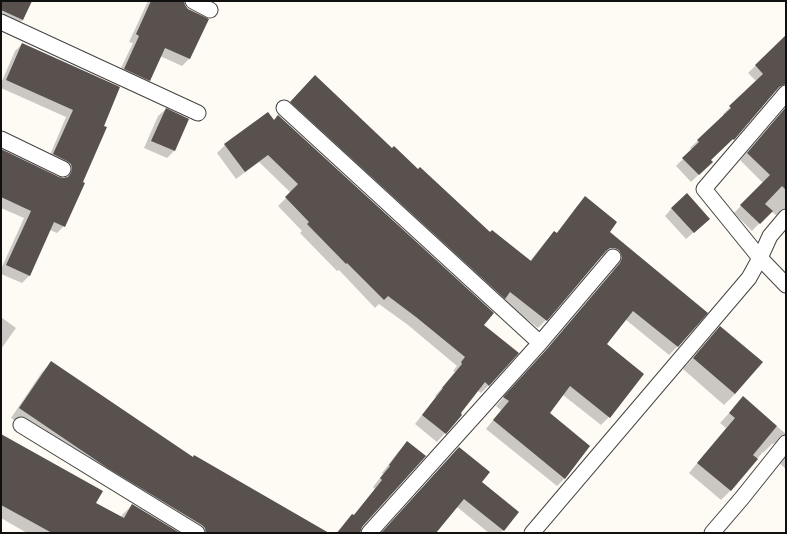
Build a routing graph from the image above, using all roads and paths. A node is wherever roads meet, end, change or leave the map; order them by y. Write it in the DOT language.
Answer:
graph roads {
  1 [pos="192,1"];
  2 [pos="210,10"];
  3 [pos="1,22"];
  4 [pos="786,93"];
  5 [pos="284,108"];
  6 [pos="198,113"];
  7 [pos="1,139"];
  8 [pos="63,169"];
  9 [pos="786,217"];
  10 [pos="613,257"];
  11 [pos="760,258"];
  12 [pos="786,285"];
  13 [pos="540,342"];
  14 [pos="22,425"];
  15 [pos="786,443"];
  16 [pos="197,533"];
  17 [pos="369,533"];
  18 [pos="532,533"];
  19 [pos="712,533"];
  1 -- 2 [label="street"];
  3 -- 6 [label="street"];
  4 -- 11 [label="street"];
  5 -- 13 [label="street"];
  7 -- 8 [label="street"];
  9 -- 11 [label="street"];
  10 -- 13 [label="street"];
  11 -- 12 [label="street"];
  11 -- 18 [label="street"];
  13 -- 17 [label="street"];
  14 -- 16 [label="street"];
  15 -- 19 [label="street"];
}
